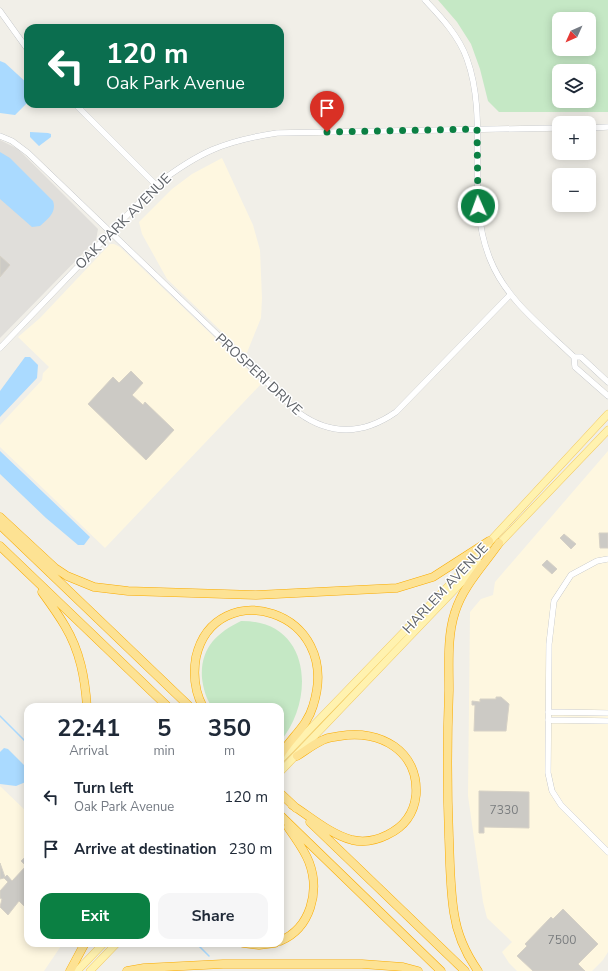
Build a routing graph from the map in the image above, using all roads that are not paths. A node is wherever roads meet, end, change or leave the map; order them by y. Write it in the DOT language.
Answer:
graph roads {
  1 [pos="425,0"];
  2 [pos="0,11"];
  3 [pos="24,44"];
  4 [pos="79,108"];
  5 [pos="608,127"];
  6 [pos="552,128"];
  7 [pos="596,128"];
  8 [pos="477,129"];
  9 [pos="0,136"];
  10 [pos="156,185"];
  11 [pos="110,232"];
  12 [pos="510,295"];
  13 [pos="0,348"];
  14 [pos="574,357"];
  15 [pos="608,382"];
  16 [pos="608,396"];
  17 [pos="608,414"];
  18 [pos="608,430"];
  19 [pos="0,517"];
  20 [pos="0,525"];
  21 [pos="489,541"];
  22 [pos="499,543"];
  23 [pos="0,546"];
  24 [pos="608,559"];
  25 [pos="34,580"];
  26 [pos="87,703"];
  27 [pos="164,703"];
  28 [pos="186,703"];
  29 [pos="202,703"];
  30 [pos="548,712"];
  31 [pos="608,713"];
  32 [pos="548,720"];
  33 [pos="608,721"];
  34 [pos="284,751"];
  35 [pos="284,756"];
  36 [pos="297,756"];
  37 [pos="284,769"];
  38 [pos="284,797"];
  39 [pos="292,805"];
  40 [pos="284,819"];
  41 [pos="284,821"];
  42 [pos="608,852"];
  43 [pos="284,939"];
  44 [pos="83,947"];
  45 [pos="100,947"];
  46 [pos="113,947"];
  47 [pos="70,971"];
  48 [pos="77,971"];
  49 [pos="90,971"];
  50 [pos="127,971"];
  51 [pos="418,971"];
  52 [pos="441,971"];
  53 [pos="465,971"];
  54 [pos="478,971"];
  1 -- 8 [label="street"];
  2 -- 3 [label="street"];
  4 -- 10 [label="street"];
  5 -- 7 [label="street"];
  6 -- 8 [label="street, OAK PARK AVENUE"];
  8 -- 10 [label="street, OAK PARK AVENUE"];
  8 -- 12 [label="street"];
  9 -- 11 [label="street, PROSPERI DRIVE"];
  10 -- 11 [label="street, OAK PARK AVENUE"];
  11 -- 12 [label="street, PROSPERI DRIVE"];
  11 -- 13 [label="street, OAK PARK AVENUE"];
  12 -- 14 [label="street"];
  14 -- 15 [label="street"];
  14 -- 16 [label="street"];
  17 -- 21 [label="main road, HARLEM AVENUE"];
  18 -- 22 [label="main road, HARLEM AVENUE"];
  19 -- 21 [label="highway"];
  20 -- 28 [label="highway"];
  21 -- 35 [label="main road, HARLEM AVENUE"];
  22 -- 36 [label="main road, HARLEM AVENUE"];
  22 -- 54 [label="highway"];
  23 -- 25 [label="highway"];
  24 -- 30 [label="street"];
  25 -- 26 [label="highway"];
  25 -- 27 [label="highway"];
  29 -- 34 [label="highway"];
  30 -- 31 [label="street"];
  30 -- 32 [label="street"];
  32 -- 33 [label="street"];
  32 -- 42 [label="street"];
  36 -- 37 [label="main road, HARLEM AVENUE"];
  36 -- 39 [label="highway"];
  38 -- 39 [label="highway"];
  39 -- 53 [label="highway"];
  40 -- 52 [label="highway"];
  41 -- 43 [label="highway"];
  44 -- 47 [label="highway"];
  45 -- 48 [label="main road"];
  46 -- 49 [label="main road"];
  50 -- 51 [label="highway"];
}
